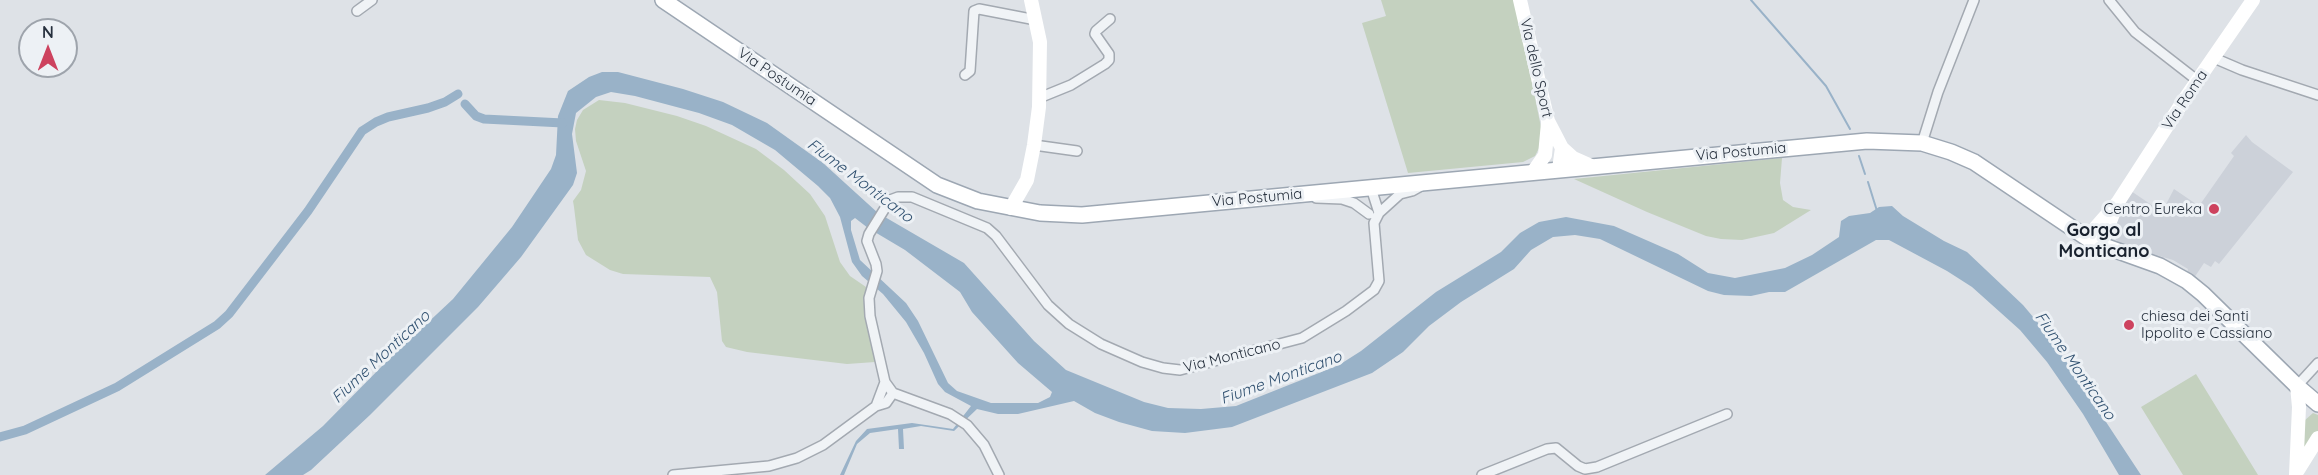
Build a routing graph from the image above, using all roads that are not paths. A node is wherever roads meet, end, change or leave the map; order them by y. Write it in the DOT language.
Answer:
graph roads {
  1 [pos="372,0"];
  2 [pos="663,0"];
  3 [pos="1031,0"];
  4 [pos="1520,0"];
  5 [pos="1974,0"];
  6 [pos="2109,0"];
  7 [pos="2253,0"];
  8 [pos="357,11"];
  9 [pos="1110,19"];
  10 [pos="1036,20"];
  11 [pos="2214,58"];
  12 [pos="965,75"];
  13 [pos="2198,81"];
  14 [pos="2318,95"];
  15 [pos="1039,98"];
  16 [pos="1548,121"];
  17 [pos="1547,141"];
  18 [pos="1922,143"];
  19 [pos="1034,145"];
  20 [pos="1562,148"];
  21 [pos="1077,151"];
  22 [pos="1591,166"];
  23 [pos="1558,169"];
  24 [pos="1533,172"];
  25 [pos="1428,182"];
  26 [pos="1371,188"];
  27 [pos="1299,194"];
  28 [pos="1020,210"];
  29 [pos="1374,217"];
  30 [pos="2096,238"];
  31 [pos="2318,363"];
  32 [pos="885,382"];
  33 [pos="2297,386"];
  34 [pos="893,393"];
  35 [pos="907,399"];
  36 [pos="886,403"];
  37 [pos="2318,404"];
  38 [pos="876,406"];
  39 [pos="2318,410"];
  40 [pos="1727,414"];
  41 [pos="2299,423"];
  42 [pos="2318,438"];
  43 [pos="673,475"];
  44 [pos="999,475"];
  45 [pos="1482,475"];
  46 [pos="2296,475"];
  1 -- 8 [label="street"];
  2 -- 28 [label="main road, Via Postumia"];
  3 -- 10 [label="street"];
  4 -- 16 [label="street, Via dello Sport"];
  5 -- 18 [label="street"];
  6 -- 13 [label="street"];
  7 -- 11 [label="street, Via Roma"];
  9 -- 15 [label="street"];
  10 -- 12 [label="street"];
  10 -- 15 [label="street"];
  11 -- 13 [label="street, Via Roma"];
  11 -- 14 [label="street"];
  13 -- 30 [label="street, Via Roma"];
  15 -- 19 [label="street"];
  16 -- 17 [label="street"];
  16 -- 20 [label="street, Via dello Sport"];
  17 -- 23 [label="street"];
  17 -- 24 [label="street"];
  18 -- 22 [label="main road, Via Postumia"];
  18 -- 30 [label="main road, Via Postumia"];
  19 -- 21 [label="street"];
  19 -- 28 [label="street"];
  20 -- 22 [label="street"];
  20 -- 23 [label="street"];
  22 -- 23 [label="main road, Via Postumia"];
  23 -- 24 [label="main road, Via Postumia"];
  24 -- 25 [label="main road, Via Postumia"];
  25 -- 26 [label="main road, Via Postumia"];
  25 -- 29 [label="street"];
  26 -- 27 [label="main road, Via Postumia"];
  26 -- 29 [label="street, Via Monticano"];
  27 -- 28 [label="main road, Via Postumia"];
  27 -- 29 [label="street"];
  29 -- 32 [label="street, Via Monticano"];
  30 -- 33 [label="main road, Via Postumia"];
  31 -- 33 [label="street"];
  32 -- 34 [label="street"];
  32 -- 38 [label="street"];
  33 -- 37 [label="main road, Via Postumia"];
  33 -- 41 [label="street"];
  34 -- 35 [label="street"];
  34 -- 36 [label="street"];
  35 -- 36 [label="street"];
  35 -- 44 [label="street"];
  36 -- 38 [label="street"];
  38 -- 43 [label="street"];
  39 -- 41 [label="street"];
  40 -- 45 [label="street"];
  41 -- 46 [label="street"];
  42 -- 46 [label="street"];
}
